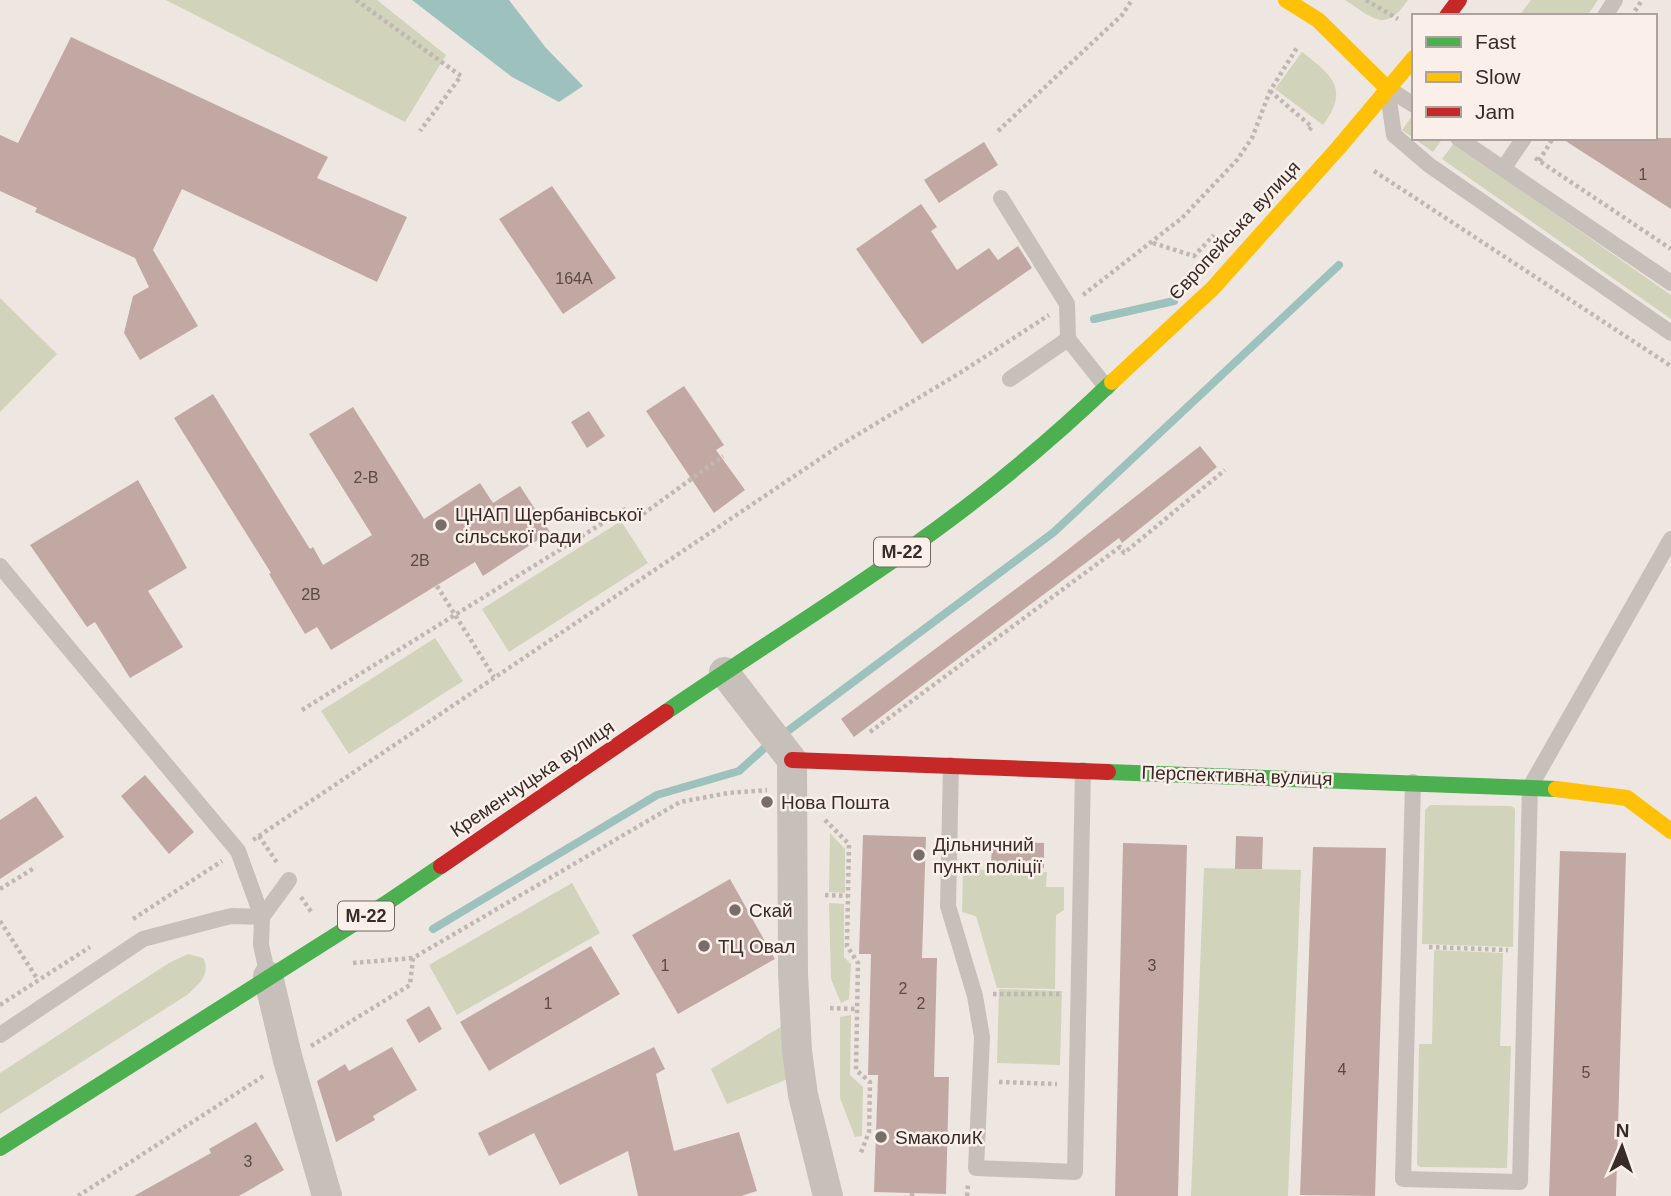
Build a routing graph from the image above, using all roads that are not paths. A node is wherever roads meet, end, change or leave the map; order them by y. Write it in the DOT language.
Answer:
graph roads {
  1 [pos="1286,0"];
  2 [pos="1412,60"];
  3 [pos="1387,88"];
  4 [pos="1412,104"];
  5 [pos="1461,140"];
  6 [pos="1521,143"];
  7 [pos="1503,170"];
  8 [pos="1002,198"];
  9 [pos="1671,283"];
  10 [pos="1671,333"];
  11 [pos="1068,339"];
  12 [pos="1010,379"];
  13 [pos="1107,388"];
  14 [pos="1072,420"];
  15 [pos="1671,539"];
  16 [pos="0,566"];
  17 [pos="724,672"];
  18 [pos="792,760"];
  19 [pos="951,765"];
  20 [pos="1083,769"];
  21 [pos="1413,782"];
  22 [pos="1530,787"];
  23 [pos="1671,831"];
  24 [pos="289,880"];
  25 [pos="262,917"];
  26 [pos="268,976"];
  27 [pos="0,1035"];
  28 [pos="0,1148"];
  29 [pos="327,1196"];
  30 [pos="828,1196"];
  1 -- 3 [label="main road"];
  2 -- 3 [label="main road, Європейська вулиця / М-22"];
  3 -- 4 [label="lane"];
  3 -- 10 [label="lane"];
  3 -- 13 [label="main road, Європейська вулиця / М-22"];
  5 -- 7 [label="lane"];
  6 -- 7 [label="lane"];
  7 -- 9 [label="lane"];
  8 -- 11 [label="lane"];
  11 -- 12 [label="lane"];
  11 -- 13 [label="lane"];
  13 -- 14 [label="main road, Європейська вулиця / М-22"];
  14 -- 17 [label="main road, Кременчуцька вулиця / М-22"];
  15 -- 22 [label="lane"];
  16 -- 25 [label="lane"];
  17 -- 18 [label="street"];
  17 -- 26 [label="main road, Кременчуцька вулиця / М-22"];
  18 -- 19 [label="main road, Перспективна вулиця"];
  18 -- 30 [label="street"];
  19 -- 20 [label="main road, Перспективна вулиця"];
  19 -- 20 [label="lane"];
  20 -- 21 [label="main road, Перспективна вулиця"];
  21 -- 22 [label="main road, Перспективна вулиця"];
  21 -- 22 [label="lane"];
  22 -- 23 [label="main road, Перспективна вулиця"];
  24 -- 25 [label="lane"];
  25 -- 26 [label="lane"];
  25 -- 27 [label="lane"];
  26 -- 28 [label="main road, Кременчуцька вулиця / М-22"];
  26 -- 29 [label="street"];
}
